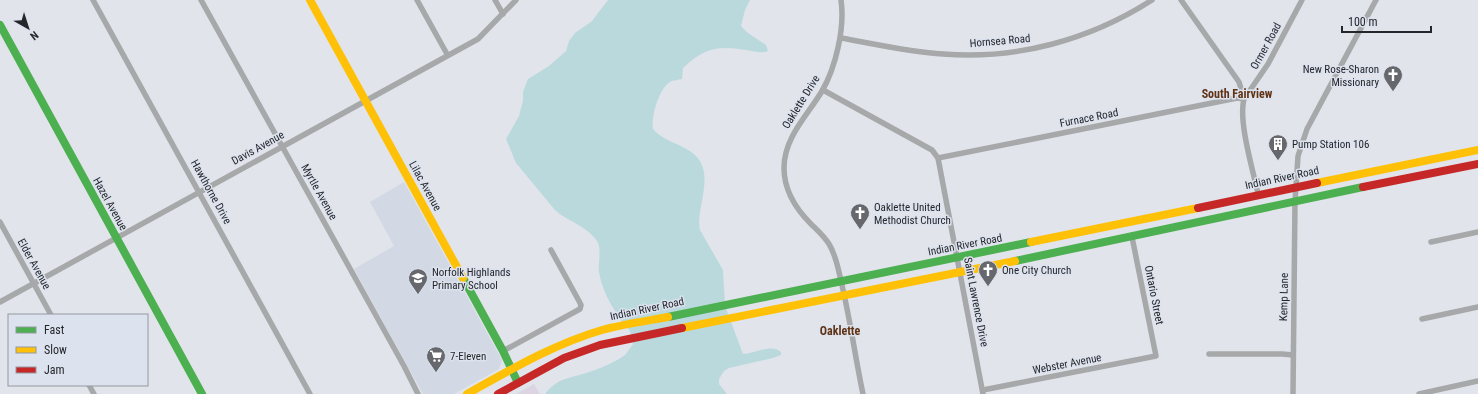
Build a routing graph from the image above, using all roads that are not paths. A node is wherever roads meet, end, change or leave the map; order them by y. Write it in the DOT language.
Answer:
graph roads {
  1 [pos="94,0"];
  2 [pos="201,0"];
  3 [pos="310,0"];
  4 [pos="418,0"];
  5 [pos="495,0"];
  6 [pos="516,0"];
  7 [pos="842,0"];
  8 [pos="1152,0"];
  9 [pos="1181,0"];
  10 [pos="1302,0"];
  11 [pos="1376,0"];
  12 [pos="503,14"];
  13 [pos="0,25"];
  14 [pos="841,38"];
  15 [pos="447,54"];
  16 [pos="823,90"];
  17 [pos="1244,99"];
  18 [pos="365,100"];
  19 [pos="282,146"];
  20 [pos="1478,150"];
  21 [pos="938,158"];
  22 [pos="1478,164"];
  23 [pos="1295,186"];
  24 [pos="199,192"];
  25 [pos="1258,194"];
  26 [pos="1295,201"];
  27 [pos="0,222"];
  28 [pos="1478,232"];
  29 [pos="1132,236"];
  30 [pos="116,238"];
  31 [pos="1431,242"];
  32 [pos="551,250"];
  33 [pos="956,258"];
  34 [pos="959,271"];
  35 [pos="841,281"];
  36 [pos="34,283"];
  37 [pos="844,294"];
  38 [pos="0,302"];
  39 [pos="1478,307"];
  40 [pos="50,314"];
  41 [pos="1422,320"];
  42 [pos="503,351"];
  43 [pos="1209,354"];
  44 [pos="1293,355"];
  45 [pos="1156,356"];
  46 [pos="512,370"];
  47 [pos="1478,381"];
  48 [pos="518,383"];
  49 [pos="983,392"];
  50 [pos="202,394"];
  51 [pos="310,394"];
  52 [pos="418,394"];
  53 [pos="467,394"];
  54 [pos="498,394"];
  55 [pos="863,394"];
  56 [pos="1293,394"];
  57 [pos="1419,394"];
  1 -- 24 [label="street, Hawthorne Drive"];
  2 -- 19 [label="street, Myrtle Avenue"];
  3 -- 18 [label="main road, Lilac Avenue"];
  4 -- 15 [label="street"];
  5 -- 12 [label="street"];
  6 -- 12 [label="street, Davis Avenue"];
  7 -- 14 [label="street, Oaklette Drive"];
  8 -- 14 [label="street, Hornsea Road"];
  9 -- 17 [label="street"];
  10 -- 17 [label="street, Ormer Road"];
  11 -- 23 [label="street, Kemp Lane"];
  12 -- 15 [label="street, Davis Avenue"];
  13 -- 30 [label="main road, Hazel Avenue"];
  14 -- 16 [label="street, Oaklette Drive"];
  15 -- 18 [label="street, Davis Avenue"];
  16 -- 21 [label="street"];
  16 -- 35 [label="street, Oaklette Drive"];
  17 -- 21 [label="street, Furnace Road"];
  17 -- 25 [label="street"];
  18 -- 19 [label="street, Davis Avenue"];
  18 -- 42 [label="main road, Lilac Avenue"];
  19 -- 24 [label="street, Davis Avenue"];
  19 -- 52 [label="street, Myrtle Avenue"];
  20 -- 23 [label="main road, Indian River Road"];
  21 -- 33 [label="street, Saint Lawrence Drive"];
  22 -- 26 [label="main road"];
  23 -- 25 [label="main road, Indian River Road"];
  23 -- 26 [label="street, Kemp Lane"];
  24 -- 30 [label="street, Davis Avenue"];
  24 -- 51 [label="street, Hawthorne Drive"];
  25 -- 33 [label="main road, Indian River Road"];
  26 -- 29 [label="main road"];
  26 -- 44 [label="street, Kemp Lane"];
  27 -- 36 [label="street, Elder Avenue"];
  28 -- 31 [label="street"];
  29 -- 34 [label="main road"];
  29 -- 45 [label="street, Ontario Street"];
  30 -- 36 [label="street, Davis Avenue"];
  30 -- 50 [label="main road, Hazel Avenue"];
  32 -- 42 [label="street"];
  33 -- 34 [label="street, Saint Lawrence Drive"];
  33 -- 35 [label="main road, Indian River Road"];
  34 -- 37 [label="main road"];
  34 -- 49 [label="street, Saint Lawrence Drive"];
  35 -- 37 [label="street, Oaklette Drive"];
  35 -- 46 [label="main road, Indian River Road"];
  36 -- 38 [label="street, Davis Avenue"];
  36 -- 40 [label="street, Elder Avenue"];
  37 -- 48 [label="main road"];
  37 -- 55 [label="street, Oaklette Drive"];
  39 -- 41 [label="street"];
  42 -- 46 [label="main road, Lilac Avenue"];
  43 -- 44 [label="street"];
  44 -- 56 [label="street, Kemp Lane"];
  45 -- 49 [label="street, Webster Avenue"];
  46 -- 48 [label="main road, Lilac Avenue"];
  46 -- 53 [label="main road, Indian River Road"];
  47 -- 57 [label="street"];
  48 -- 54 [label="main road"];
}
